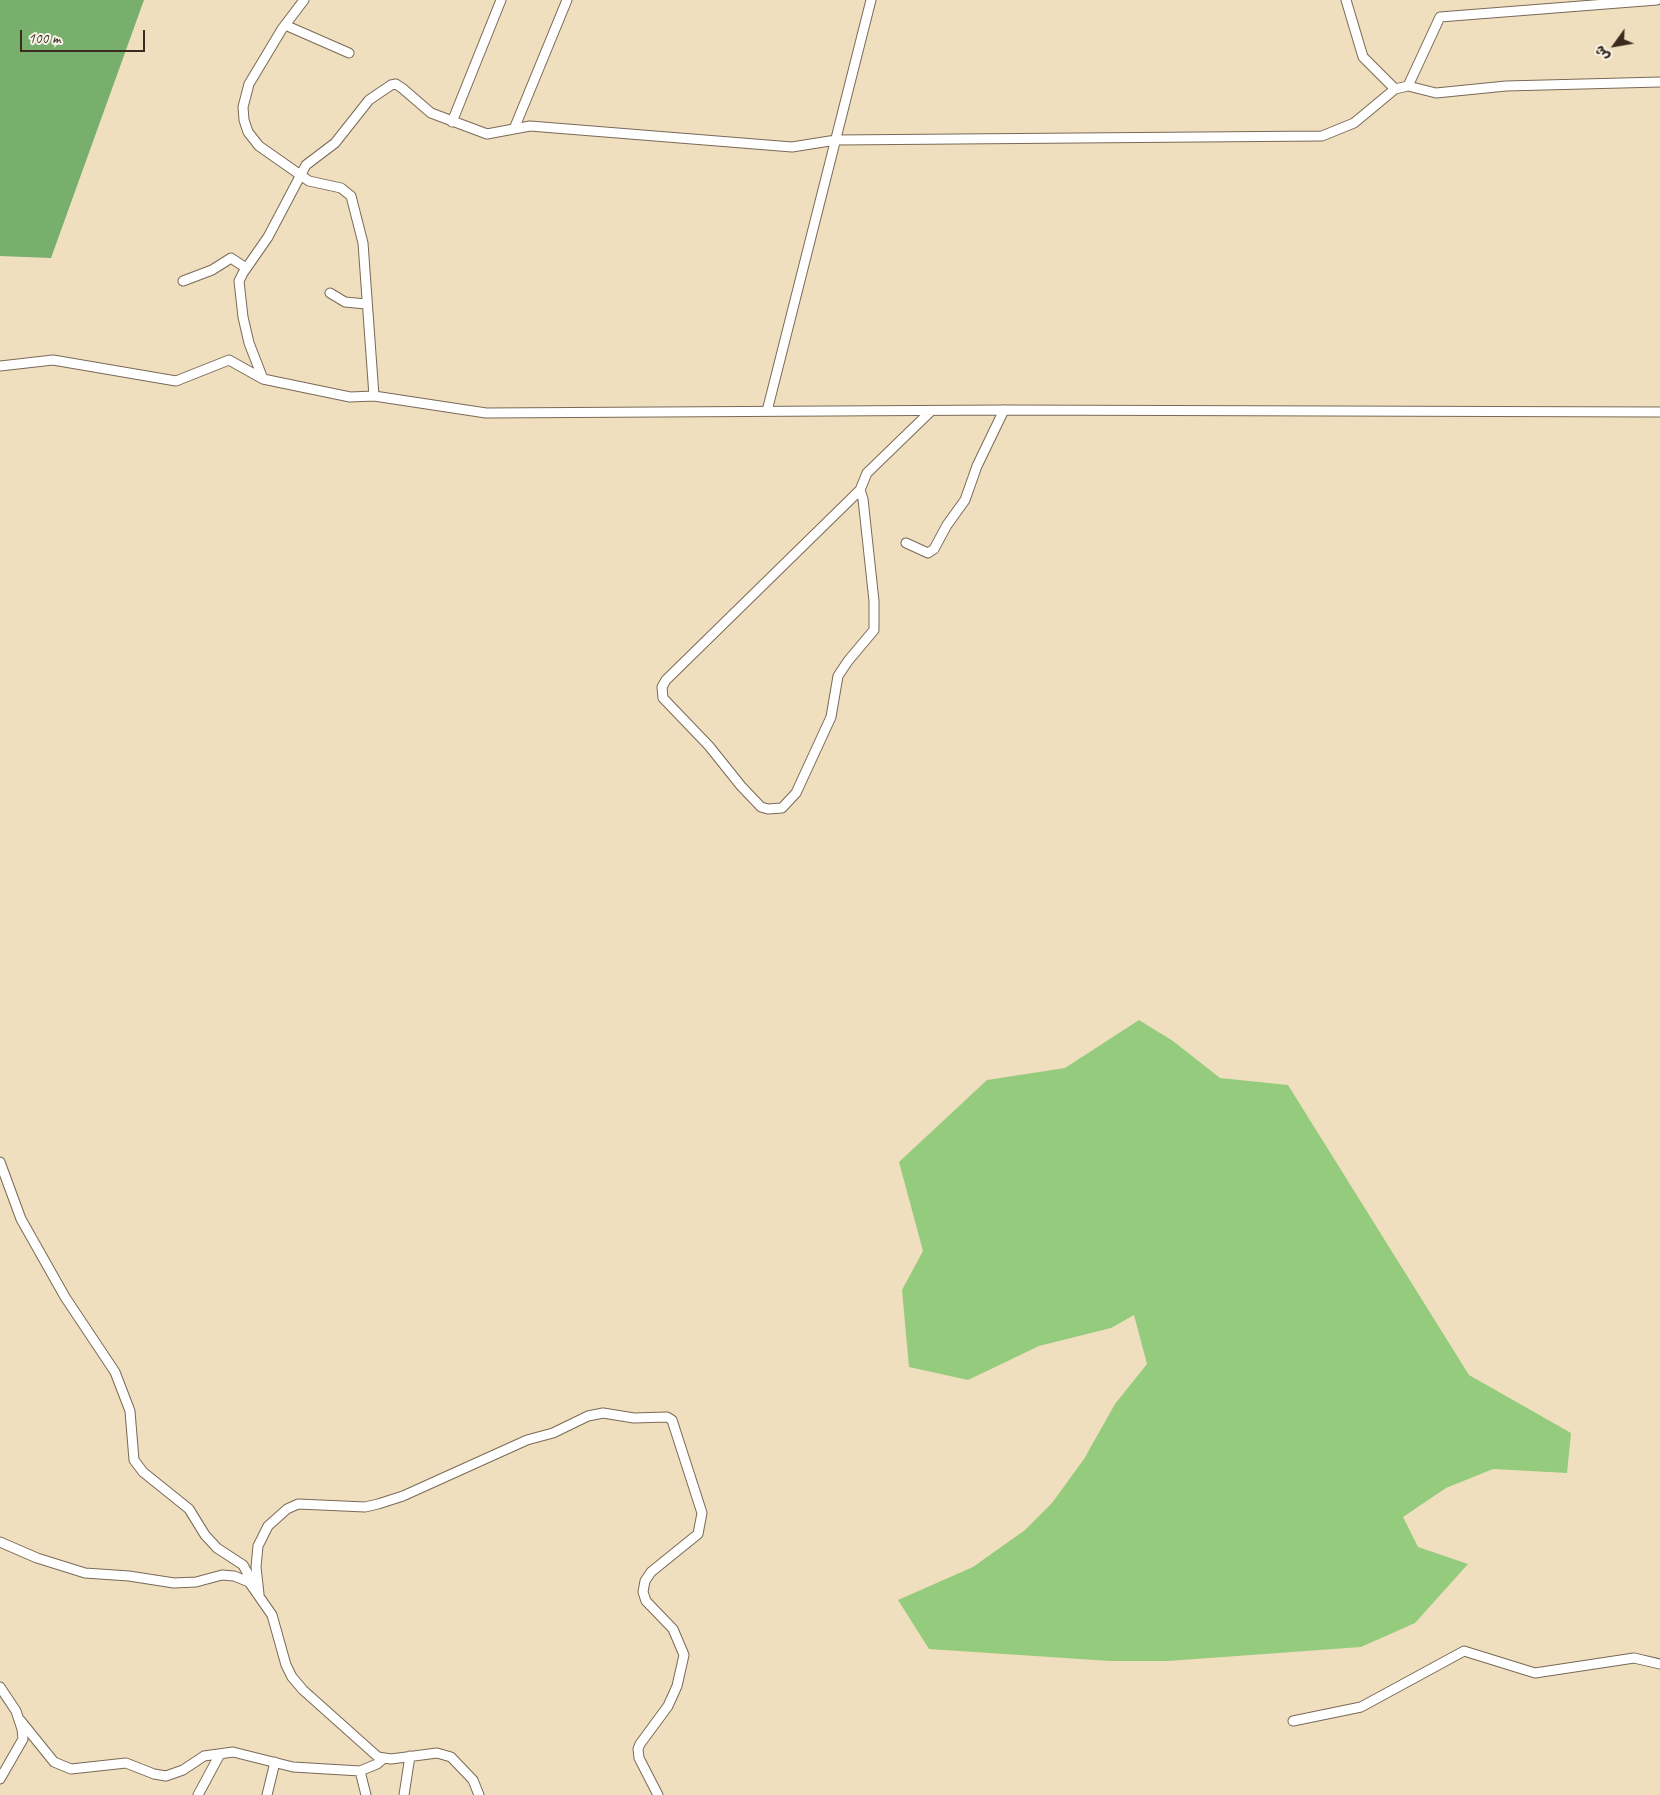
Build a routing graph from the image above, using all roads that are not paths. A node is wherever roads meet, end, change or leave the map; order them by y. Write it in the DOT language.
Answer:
graph roads {
  1 [pos="304,0"];
  2 [pos="502,0"];
  3 [pos="567,0"];
  4 [pos="871,0"];
  5 [pos="1346,0"];
  6 [pos="1658,0"];
  7 [pos="285,25"];
  8 [pos="349,53"];
  9 [pos="1660,82"];
  10 [pos="1408,86"];
  11 [pos="1395,89"];
  12 [pos="452,122"];
  13 [pos="514,128"];
  14 [pos="836,140"];
  15 [pos="300,175"];
  16 [pos="246,268"];
  17 [pos="183,282"];
  18 [pos="330,293"];
  19 [pos="366,304"];
  20 [pos="0,366"];
  21 [pos="263,379"];
  22 [pos="374,396"];
  23 [pos="931,410"];
  24 [pos="1004,410"];
  25 [pos="767,411"];
  26 [pos="1660,412"];
  27 [pos="860,490"];
  28 [pos="906,543"];
  29 [pos="0,1162"];
  30 [pos="0,1189"];
  31 [pos="10,1194"];
  32 [pos="0,1542"];
  33 [pos="259,1594"];
  34 [pos="1660,1664"];
  35 [pos="0,1687"];
  36 [pos="20,1720"];
  37 [pos="1293,1721"];
  38 [pos="220,1754"];
  39 [pos="410,1756"];
  40 [pos="384,1758"];
  41 [pos="275,1762"];
  42 [pos="360,1771"];
  43 [pos="0,1779"];
  44 [pos="198,1795"];
  45 [pos="267,1795"];
  46 [pos="366,1795"];
  47 [pos="404,1795"];
  48 [pos="479,1795"];
  49 [pos="658,1795"];
  1 -- 7 [label="street"];
  2 -- 12 [label="street"];
  3 -- 13 [label="street"];
  4 -- 14 [label="street"];
  5 -- 11 [label="street"];
  6 -- 10 [label="street"];
  7 -- 8 [label="street"];
  7 -- 15 [label="street"];
  9 -- 10 [label="street"];
  10 -- 11 [label="street"];
  11 -- 14 [label="street"];
  12 -- 13 [label="street"];
  12 -- 15 [label="street"];
  13 -- 14 [label="street"];
  14 -- 25 [label="street"];
  15 -- 16 [label="street"];
  15 -- 19 [label="street"];
  16 -- 17 [label="street"];
  16 -- 21 [label="street"];
  18 -- 19 [label="street"];
  19 -- 22 [label="street"];
  20 -- 21 [label="street"];
  21 -- 22 [label="street"];
  22 -- 25 [label="street"];
  23 -- 24 [label="street"];
  23 -- 25 [label="street"];
  23 -- 27 [label="street"];
  24 -- 26 [label="street"];
  24 -- 28 [label="street"];
  27 -- 27 [label="street"];
  29 -- 31 [label="street"];
  30 -- 31 [label="street"];
  31 -- 33 [label="street"];
  32 -- 33 [label="street"];
  33 -- 40 [label="street"];
  33 -- 49 [label="street"];
  34 -- 37 [label="street"];
  35 -- 36 [label="street"];
  36 -- 38 [label="street"];
  36 -- 43 [label="street"];
  38 -- 41 [label="street"];
  38 -- 44 [label="street"];
  39 -- 40 [label="street"];
  39 -- 47 [label="street"];
  39 -- 48 [label="street"];
  40 -- 42 [label="street"];
  41 -- 42 [label="street"];
  41 -- 45 [label="street"];
  42 -- 46 [label="street"];
}
